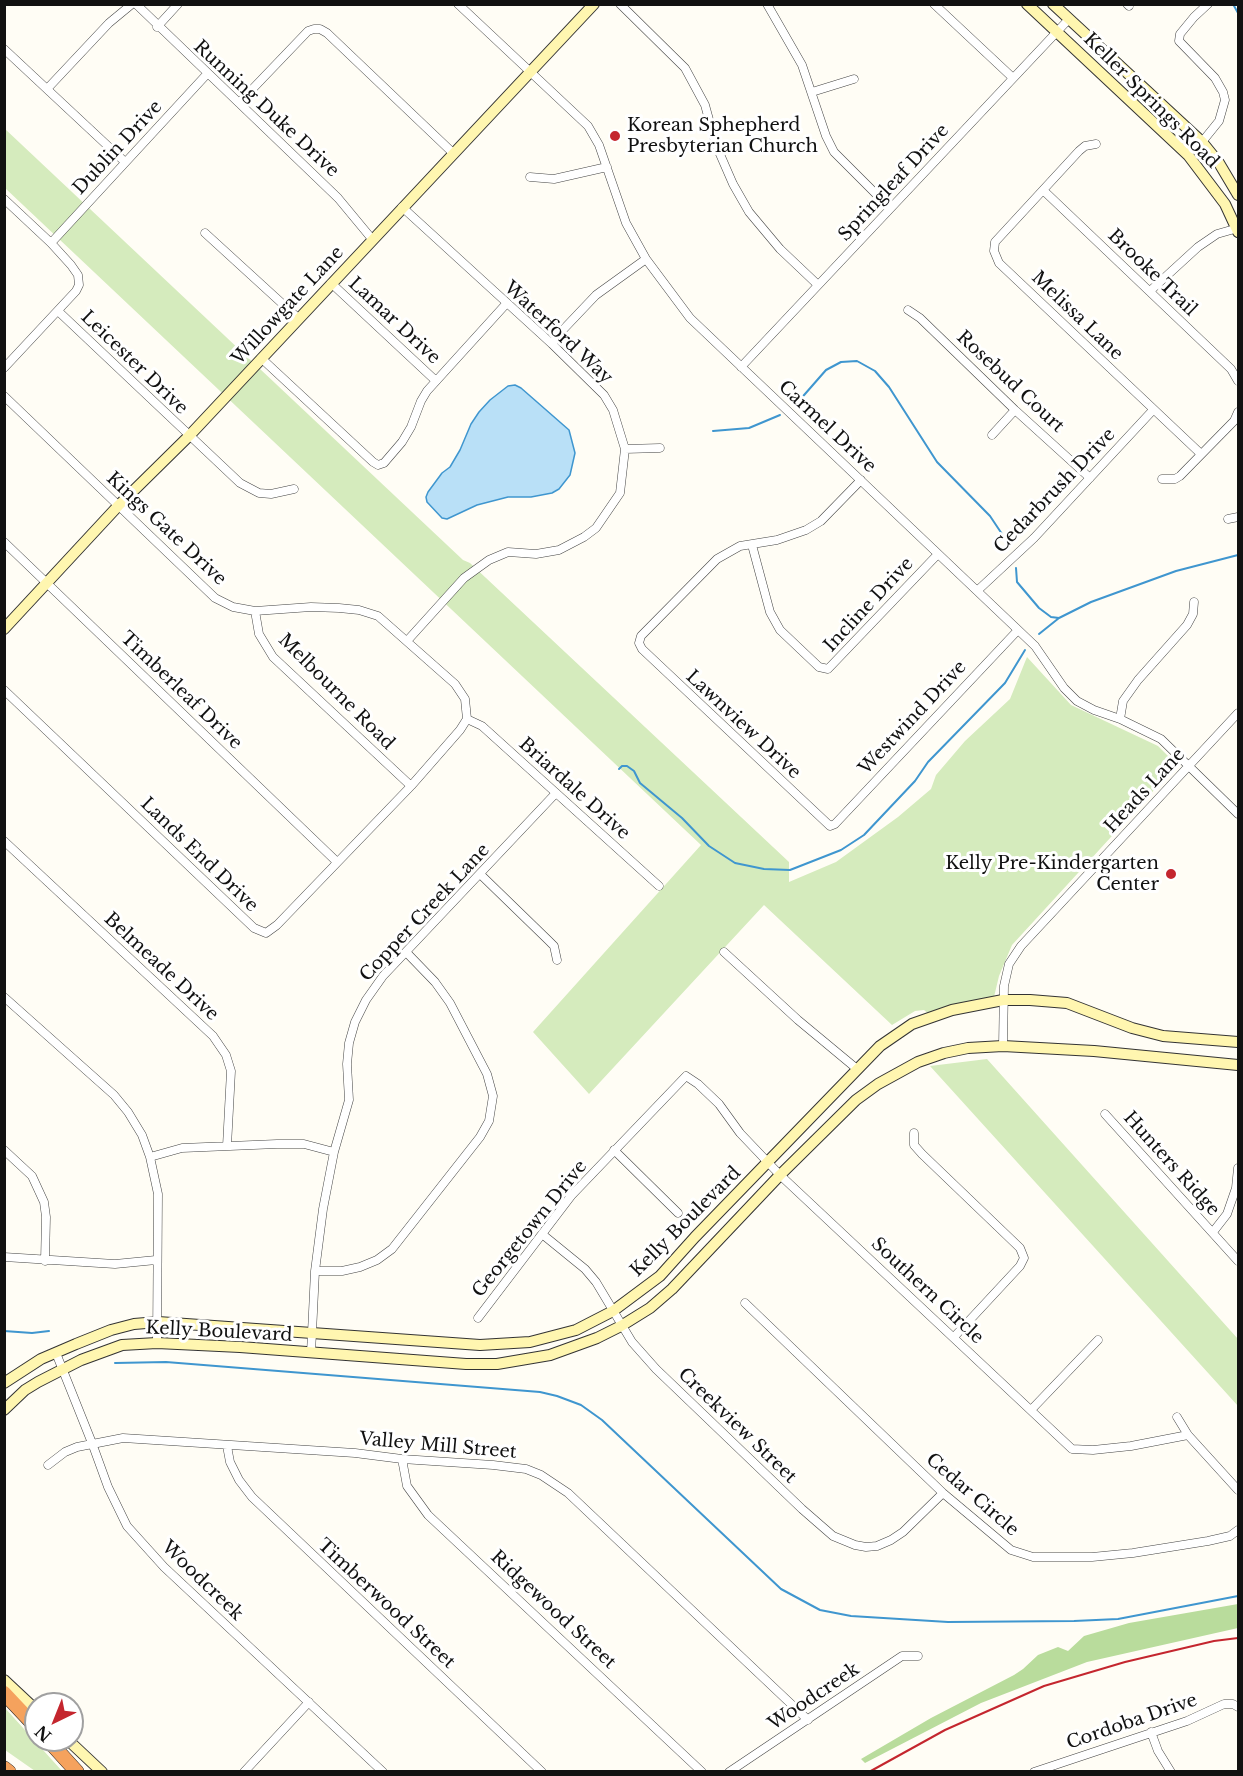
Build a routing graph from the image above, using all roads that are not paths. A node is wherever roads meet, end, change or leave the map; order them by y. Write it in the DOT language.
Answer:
graph roads {
  1 [pos="134,4"];
  2 [pos="178,4"];
  3 [pos="458,4"];
  4 [pos="594,4"];
  5 [pos="620,4"];
  6 [pos="767,4"];
  7 [pos="934,4"];
  8 [pos="1027,4"];
  9 [pos="1053,4"];
  10 [pos="1208,4"];
  11 [pos="1069,19"];
  12 [pos="157,27"];
  13 [pos="1057,33"];
  14 [pos="4,49"];
  15 [pos="530,72"];
  16 [pos="207,74"];
  17 [pos="1013,78"];
  18 [pos="854,79"];
  19 [pos="47,89"];
  20 [pos="812,92"];
  21 [pos="239,103"];
  22 [pos="1202,142"];
  23 [pos="1096,144"];
  24 [pos="453,153"];
  25 [pos="125,162"];
  26 [pos="607,167"];
  27 [pos="530,177"];
  28 [pos="1043,190"];
  29 [pos="1239,195"];
  30 [pos="5,201"];
  31 [pos="402,207"];
  32 [pos="890,208"];
  33 [pos="1238,229"];
  34 [pos="205,233"];
  35 [pos="372,239"];
  36 [pos="51,243"];
  37 [pos="646,259"];
  38 [pos="331,284"];
  39 [pos="818,285"];
  40 [pos="1150,291"];
  41 [pos="506,304"];
  42 [pos="908,310"];
  43 [pos="58,311"];
  44 [pos="298,318"];
  45 [pos="552,344"];
  46 [pos="261,358"];
  47 [pos="741,367"];
  48 [pos="4,368"];
  49 [pos="436,381"];
  50 [pos="1239,381"];
  51 [pos="4,396"];
  52 [pos="1015,410"];
  53 [pos="1153,410"];
  54 [pos="1239,412"];
  55 [pos="992,435"];
  56 [pos="189,436"];
  57 [pos="660,448"];
  58 [pos="625,449"];
  59 [pos="1202,454"];
  60 [pos="1090,478"];
  61 [pos="1162,479"];
  62 [pos="861,480"];
  63 [pos="294,489"];
  64 [pos="119,505"];
  65 [pos="1239,518"];
  66 [pos="1228,519"];
  67 [pos="4,542"];
  68 [pos="752,545"];
  69 [pos="938,554"];
  70 [pos="47,581"];
  71 [pos="977,591"];
  72 [pos="1194,602"];
  73 [pos="255,611"];
  74 [pos="4,629"];
  75 [pos="1018,630"];
  76 [pos="407,641"];
  77 [pos="4,690"];
  78 [pos="1239,712"];
  79 [pos="467,719"];
  80 [pos="1120,719"];
  81 [pos="1188,766"];
  82 [pos="411,786"];
  83 [pos="556,793"];
  84 [pos="1239,814"];
  85 [pos="830,826"];
  86 [pos="4,841"];
  87 [pos="337,862"];
  88 [pos="480,874"];
  89 [pos="659,886"];
  90 [pos="406,952"];
  91 [pos="724,952"];
  92 [pos="557,960"];
  93 [pos="4,997"];
  94 [pos="1003,1000"];
  95 [pos="1239,1042"];
  96 [pos="1003,1046"];
  97 [pos="1239,1065"];
  98 [pos="857,1069"];
  99 [pos="680,1081"];
  100 [pos="1105,1114"];
  101 [pos="914,1133"];
  102 [pos="227,1146"];
  103 [pos="4,1150"];
  104 [pos="614,1150"];
  105 [pos="334,1152"];
  106 [pos="150,1157"];
  107 [pos="768,1162"];
  108 [pos="1239,1168"];
  109 [pos="780,1175"];
  110 [pos="678,1213"];
  111 [pos="1213,1232"];
  112 [pos="542,1234"];
  113 [pos="4,1257"];
  114 [pos="156,1260"];
  115 [pos="45,1261"];
  116 [pos="1239,1261"];
  117 [pos="315,1271"];
  118 [pos="745,1303"];
  119 [pos="613,1311"];
  120 [pos="478,1318"];
  121 [pos="158,1322"];
  122 [pos="621,1326"];
  123 [pos="312,1332"];
  124 [pos="954,1337"];
  125 [pos="1098,1340"];
  126 [pos="157,1343"];
  127 [pos="56,1353"];
  128 [pos="311,1353"];
  129 [pos="63,1368"];
  130 [pos="4,1383"];
  131 [pos="4,1410"];
  132 [pos="1031,1410"];
  133 [pos="1177,1416"];
  134 [pos="1188,1435"];
  135 [pos="92,1443"];
  136 [pos="227,1446"];
  137 [pos="402,1459"];
  138 [pos="48,1465"];
  139 [pos="1239,1490"];
  140 [pos="943,1493"];
  141 [pos="1239,1530"];
  142 [pos="918,1656"];
  143 [pos="4,1680"];
  144 [pos="4,1693"];
  145 [pos="24,1699"];
  146 [pos="309,1702"];
  147 [pos="1239,1707"];
  148 [pos="24,1714"];
  149 [pos="808,1720"];
  150 [pos="1151,1732"];
  151 [pos="59,1752"];
  152 [pos="81,1752"];
  153 [pos="4,1768"];
  154 [pos="9,1772"];
  155 [pos="77,1772"];
  156 [pos="102,1772"];
  157 [pos="244,1772"];
  158 [pos="382,1772"];
  159 [pos="542,1772"];
  160 [pos="702,1772"];
  161 [pos="729,1772"];
  162 [pos="1034,1772"];
  163 [pos="1171,1772"];
  1 -- 12 [label="street, Running Duke Drive"];
  1 -- 19 [label="street"];
  2 -- 12 [label="street"];
  3 -- 15 [label="street, Carmel Drive"];
  4 -- 15 [label="main road, Willowgate Lane"];
  5 -- 39 [label="street"];
  6 -- 20 [label="street"];
  7 -- 17 [label="street"];
  8 -- 13 [label="main road, Keller Springs Road"];
  9 -- 11 [label="main road, Keller Springs Road"];
  10 -- 22 [label="street"];
  11 -- 13 [label="street, Springleaf Drive"];
  11 -- 22 [label="main road, Keller Springs Road"];
  12 -- 16 [label="street, Running Duke Drive"];
  13 -- 17 [label="street, Springleaf Drive"];
  13 -- 33 [label="main road, Keller Springs Road"];
  14 -- 19 [label="street"];
  15 -- 24 [label="main road, Willowgate Lane"];
  15 -- 26 [label="street, Carmel Drive"];
  16 -- 21 [label="street, Running Duke Drive"];
  16 -- 25 [label="street, Dublin Drive"];
  17 -- 32 [label="street, Springleaf Drive"];
  18 -- 20 [label="street"];
  19 -- 25 [label="street"];
  20 -- 32 [label="street"];
  21 -- 24 [label="street"];
  21 -- 35 [label="street, Running Duke Drive"];
  22 -- 29 [label="main road, Keller Springs Road"];
  23 -- 28 [label="street, Melissa Lane"];
  24 -- 31 [label="main road, Willowgate Lane"];
  25 -- 36 [label="street, Dublin Drive"];
  26 -- 27 [label="street"];
  26 -- 37 [label="street, Carmel Drive"];
  28 -- 40 [label="street, Brooke Trail"];
  28 -- 53 [label="street, Melissa Lane"];
  30 -- 36 [label="street"];
  31 -- 35 [label="main road, Willowgate Lane"];
  31 -- 41 [label="street, Waterford Way"];
  32 -- 39 [label="street, Springleaf Drive"];
  33 -- 40 [label="street"];
  34 -- 44 [label="street"];
  35 -- 38 [label="main road, Willowgate Lane"];
  36 -- 43 [label="street"];
  37 -- 45 [label="street"];
  37 -- 47 [label="street, Carmel Drive"];
  38 -- 44 [label="main road, Willowgate Lane"];
  38 -- 49 [label="street, Lamar Drive"];
  39 -- 47 [label="street, Springleaf Drive"];
  40 -- 50 [label="street, Brooke Trail"];
  41 -- 45 [label="street, Waterford Way"];
  41 -- 49 [label="street"];
  42 -- 52 [label="street, Rosebud Court"];
  43 -- 48 [label="street"];
  43 -- 56 [label="street, Leicester Drive"];
  44 -- 46 [label="main road, Willowgate Lane"];
  45 -- 58 [label="street, Waterford Way"];
  46 -- 49 [label="street"];
  46 -- 56 [label="main road, Willowgate Lane"];
  47 -- 62 [label="street, Carmel Drive"];
  51 -- 64 [label="street, Kings Gate Drive"];
  52 -- 55 [label="street"];
  52 -- 60 [label="street, Rosebud Court"];
  53 -- 59 [label="street, Melissa Lane"];
  53 -- 60 [label="street, Cedarbrush Drive"];
  54 -- 59 [label="street"];
  56 -- 63 [label="street, Leicester Drive"];
  56 -- 64 [label="main road, Willowgate Lane"];
  57 -- 58 [label="street"];
  58 -- 76 [label="street, Waterford Way"];
  59 -- 61 [label="street"];
  60 -- 71 [label="street, Cedarbrush Drive"];
  62 -- 68 [label="street"];
  62 -- 69 [label="street, Carmel Drive"];
  64 -- 70 [label="main road, Willowgate Lane"];
  64 -- 73 [label="street, Kings Gate Drive"];
  65 -- 66 [label="street"];
  67 -- 70 [label="street, Timberleaf Drive"];
  68 -- 69 [label="street, Incline Drive"];
  68 -- 85 [label="street, Lawnview Drive"];
  69 -- 71 [label="street, Carmel Drive"];
  70 -- 74 [label="main road, Willowgate Lane"];
  70 -- 87 [label="street, Timberleaf Drive"];
  71 -- 75 [label="street, Carmel Drive"];
  72 -- 80 [label="street"];
  73 -- 76 [label="street, Kings Gate Drive"];
  73 -- 82 [label="street, Melbourne Road"];
  75 -- 80 [label="street, Carmel Drive"];
  75 -- 85 [label="street, Westwind Drive"];
  76 -- 79 [label="street, Kings Gate Drive"];
  77 -- 87 [label="street, Lands End Drive"];
  78 -- 81 [label="street, Heads Lane"];
  79 -- 82 [label="street, Lands End Drive"];
  79 -- 83 [label="street, Briardale Drive"];
  80 -- 81 [label="street, Carmel Drive"];
  81 -- 84 [label="street, Carmel Drive"];
  81 -- 94 [label="street, Heads Lane"];
  82 -- 87 [label="street, Lands End Drive"];
  83 -- 88 [label="street, Copper Creek Lane"];
  83 -- 89 [label="street, Briardale Drive"];
  86 -- 102 [label="street, Belmeade Drive"];
  88 -- 90 [label="street, Copper Creek Lane"];
  88 -- 92 [label="street"];
  90 -- 105 [label="street, Copper Creek Lane"];
  90 -- 117 [label="street"];
  91 -- 98 [label="street"];
  93 -- 106 [label="street"];
  94 -- 95 [label="main road, Kelly Boulevard"];
  94 -- 96 [label="street, Heads Lane"];
  94 -- 98 [label="main road, Kelly Boulevard"];
  96 -- 97 [label="main road, Kelly Boulevard"];
  96 -- 109 [label="main road, Kelly Boulevard"];
  98 -- 107 [label="main road, Kelly Boulevard"];
  99 -- 104 [label="street, Georgetown Drive"];
  99 -- 107 [label="street, Southern Circle"];
  100 -- 111 [label="street, Hunters Ridge"];
  101 -- 124 [label="street"];
  102 -- 105 [label="street"];
  102 -- 106 [label="street"];
  103 -- 115 [label="street"];
  104 -- 110 [label="street"];
  104 -- 112 [label="street, Georgetown Drive"];
  105 -- 117 [label="street, Copper Creek Lane"];
  106 -- 114 [label="street"];
  107 -- 109 [label="street, Southern Circle"];
  107 -- 119 [label="main road, Kelly Boulevard"];
  108 -- 111 [label="street"];
  109 -- 122 [label="main road, Kelly Boulevard"];
  109 -- 124 [label="street, Southern Circle"];
  111 -- 116 [label="street, Hunters Ridge"];
  112 -- 119 [label="street, Creekview Street"];
  112 -- 120 [label="street, Georgetown Drive"];
  113 -- 115 [label="street"];
  114 -- 115 [label="street"];
  114 -- 121 [label="street"];
  117 -- 123 [label="street, Copper Creek Lane"];
  118 -- 140 [label="street, Cedar Circle"];
  119 -- 122 [label="street, Creekview Street"];
  119 -- 123 [label="main road, Kelly Boulevard"];
  121 -- 123 [label="main road, Kelly Boulevard"];
  121 -- 126 [label="street"];
  121 -- 127 [label="main road, Kelly Boulevard"];
  122 -- 128 [label="main road, Kelly Boulevard"];
  122 -- 140 [label="street, Creekview Street"];
  123 -- 128 [label="street, Copper Creek Lane"];
  124 -- 132 [label="street, Southern Circle"];
  125 -- 132 [label="street"];
  126 -- 128 [label="main road, Kelly Boulevard"];
  126 -- 129 [label="main road, Kelly Boulevard"];
  127 -- 129 [label="street, Woodcreek"];
  127 -- 130 [label="main road, Kelly Boulevard"];
  129 -- 131 [label="main road, Kelly Boulevard"];
  129 -- 135 [label="street, Woodcreek"];
  132 -- 134 [label="street, Southern Circle"];
  133 -- 134 [label="street"];
  134 -- 139 [label="street"];
  135 -- 136 [label="street, Valley Mill Street"];
  135 -- 138 [label="street, Valley Mill Street"];
  135 -- 146 [label="street, Woodcreek"];
  136 -- 137 [label="street, Valley Mill Street"];
  136 -- 159 [label="street, Timberwood Street"];
  137 -- 149 [label="street, Valley Mill Street"];
  137 -- 160 [label="street, Ridgewood Street"];
  140 -- 141 [label="street, Cedar Circle"];
  142 -- 149 [label="street, Woodcreek"];
  143 -- 145 [label="main road"];
  144 -- 148 [label="highway"];
  146 -- 157 [label="street"];
  146 -- 158 [label="street, Woodcreek"];
  147 -- 150 [label="street, Cordoba Drive"];
  149 -- 161 [label="street, Woodcreek"];
  150 -- 162 [label="street, Cordoba Drive"];
  150 -- 163 [label="street"];
  151 -- 155 [label="highway"];
  152 -- 156 [label="main road"];
  153 -- 154 [label="highway"];
}
